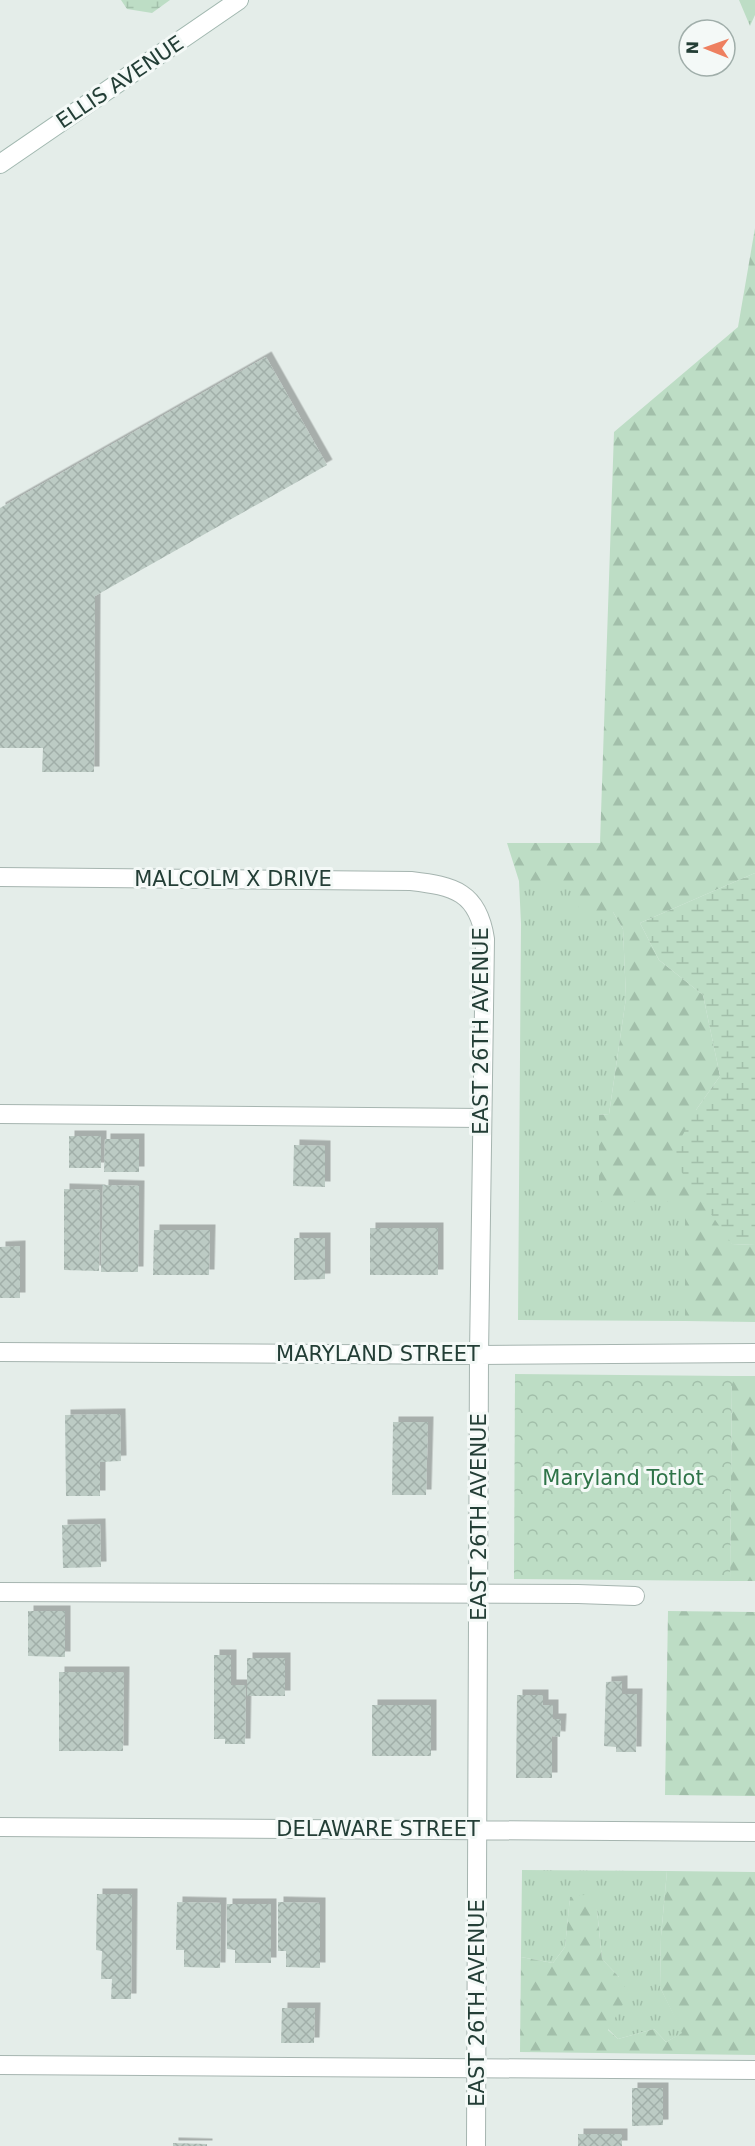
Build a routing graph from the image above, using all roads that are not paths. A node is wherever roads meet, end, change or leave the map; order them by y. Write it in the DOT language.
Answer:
graph roads {
  1 [pos="239,0"];
  2 [pos="0,164"];
  3 [pos="0,877"];
  4 [pos="463,895"];
  5 [pos="0,1114"];
  6 [pos="482,1118"];
  7 [pos="0,1352"];
  8 [pos="755,1353"];
  9 [pos="479,1355"];
  10 [pos="0,1592"];
  11 [pos="480,1595"];
  12 [pos="635,1596"];
  13 [pos="0,1827"];
  14 [pos="478,1830"];
  15 [pos="755,1832"];
  16 [pos="0,2065"];
  17 [pos="477,2068"];
  18 [pos="755,2070"];
  19 [pos="476,2146"];
  1 -- 2 [label="street, ELLIS AVENUE"];
  3 -- 4 [label="street, MALCOLM X DRIVE"];
  4 -- 6 [label="street, EAST 26TH AVENUE"];
  5 -- 6 [label="street"];
  6 -- 9 [label="street, EAST 26TH AVENUE"];
  7 -- 9 [label="street, MARYLAND STREET"];
  8 -- 9 [label="street, MARYLAND STREET"];
  9 -- 11 [label="street, EAST 26TH AVENUE"];
  10 -- 11 [label="street"];
  11 -- 12 [label="street"];
  11 -- 14 [label="street, EAST 26TH AVENUE"];
  13 -- 14 [label="street, DELAWARE STREET"];
  14 -- 15 [label="street, DELAWARE STREET"];
  14 -- 17 [label="street, EAST 26TH AVENUE"];
  16 -- 17 [label="street"];
  17 -- 18 [label="street"];
  17 -- 19 [label="street, EAST 26TH AVENUE"];
}
